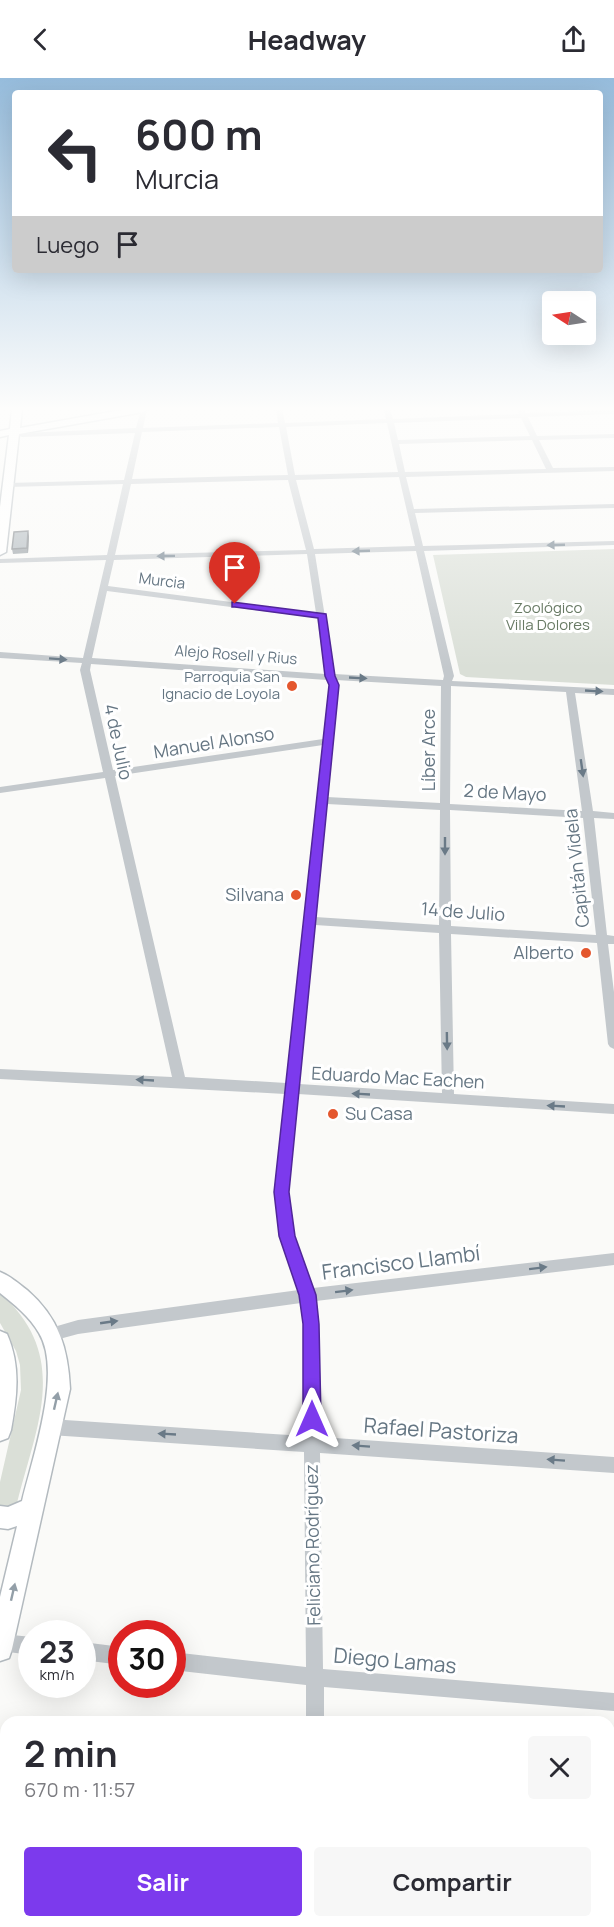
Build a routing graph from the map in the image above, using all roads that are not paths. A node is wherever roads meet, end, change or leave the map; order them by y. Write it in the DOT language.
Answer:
graph roads {
  1 [pos="5,495"];
  2 [pos="125,495"];
  3 [pos="296,495"];
  4 [pos="407,495"];
  5 [pos="614,506"];
  6 [pos="411,511"];
  7 [pos="1,525"];
  8 [pos="614,543"];
  9 [pos="421,549"];
  10 [pos="0,552"];
  11 [pos="311,552"];
  12 [pos="112,557"];
  13 [pos="0,561"];
  14 [pos="105,588"];
  15 [pos="322,616"];
  16 [pos="0,654"];
  17 [pos="87,661"];
  18 [pos="330,676"];
  19 [pos="447,683"];
  20 [pos="570,690"];
  21 [pos="614,692"];
  22 [pos="326,742"];
  23 [pos="108,775"];
  24 [pos="0,790"];
  25 [pos="322,800"];
  26 [pos="445,806"];
  27 [pos="588,815"];
  28 [pos="614,816"];
  29 [pos="310,921"];
  30 [pos="445,928"];
  31 [pos="608,939"];
  32 [pos="614,1044"];
  33 [pos="0,1074"];
  34 [pos="180,1082"];
  35 [pos="292,1090"];
  36 [pos="448,1099"];
  37 [pos="614,1109"];
  38 [pos="614,1259"];
  39 [pos="0,1281"];
  40 [pos="308,1295"];
  41 [pos="52,1334"];
  42 [pos="0,1341"];
  43 [pos="50,1427"];
  44 [pos="0,1430"];
  45 [pos="312,1443"];
  46 [pos="614,1465"];
  47 [pos="32,1509"];
  48 [pos="0,1517"];
  49 [pos="1,1646"];
  50 [pos="18,1646"];
  51 [pos="186,1663"];
  52 [pos="315,1677"];
  53 [pos="614,1702"];
  54 [pos="315,1716"];
  1 -- 7 [label="street"];
  2 -- 12 [label="street, 4 de Julio"];
  3 -- 11 [label="street, Feliciano Rodríguez"];
  4 -- 6 [label="street, Líber Arce"];
  5 -- 6 [label="street"];
  6 -- 9 [label="street, Líber Arce"];
  7 -- 10 [label="street"];
  8 -- 9 [label="street, one-way"];
  9 -- 11 [label="street, one-way"];
  9 -- 19 [label="street, Líber Arce"];
  11 -- 12 [label="street, one-way"];
  11 -- 15 [label="street, Feliciano Rodríguez"];
  12 -- 13 [label="street"];
  12 -- 14 [label="street, 4 de Julio"];
  14 -- 15 [label="street, Murcia"];
  14 -- 17 [label="street, 4 de Julio"];
  15 -- 18 [label="street, Feliciano Rodríguez"];
  16 -- 17 [label="street, Alejo Rosell y Rius, one-way"];
  17 -- 18 [label="street, Alejo Rosell y Rius"];
  17 -- 23 [label="street, 4 de Julio"];
  18 -- 19 [label="street, Alejo Rosell y Rius, one-way"];
  18 -- 22 [label="street, Feliciano Rodríguez"];
  19 -- 20 [label="street, Alejo Rosell y Rius"];
  19 -- 26 [label="street, Líber Arce"];
  20 -- 21 [label="street, Alejo Rosell y Rius, one-way"];
  20 -- 27 [label="street, Capitán Videla, one-way"];
  22 -- 23 [label="street, Manuel Alonso"];
  22 -- 25 [label="street, Feliciano Rodríguez"];
  23 -- 24 [label="street, Manuel Alonso"];
  23 -- 34 [label="street, 4 de Julio"];
  25 -- 26 [label="street, 2 de Mayo"];
  25 -- 29 [label="street, Feliciano Rodríguez"];
  26 -- 27 [label="street, 2 de Mayo"];
  26 -- 30 [label="street, Líber Arce, one-way"];
  27 -- 28 [label="street, 2 de Mayo"];
  27 -- 31 [label="street, Capitán Videla"];
  29 -- 30 [label="street, 14 de Julio"];
  29 -- 35 [label="street, Feliciano Rodríguez"];
  30 -- 31 [label="street, 14 de Julio"];
  30 -- 36 [label="street, Líber Arce, one-way"];
  31 -- 32 [label="street, Capitán Videla"];
  34 -- 33 [label="street, Eduardo Mac Eachen, one-way"];
  34 -- 35 [label="street, Eduardo Mac Eachen"];
  36 -- 35 [label="street, Eduardo Mac Eachen, one-way"];
  35 -- 40 [label="street, Feliciano Rodríguez"];
  37 -- 36 [label="street, Eduardo Mac Eachen, one-way"];
  40 -- 38 [label="street, Francisco Llambí, one-way"];
  39 -- 41 [label="street"];
  41 -- 40 [label="street, Francisco Llambí, one-way"];
  40 -- 45 [label="street, Feliciano Rodríguez"];
  43 -- 41 [label="street, one-way"];
  42 -- 44 [label="street"];
  45 -- 43 [label="street, Rafael Pastoriza, one-way"];
  43 -- 47 [label="street"];
  46 -- 45 [label="street, Rafael Pastoriza, one-way"];
  45 -- 52 [label="street, Feliciano Rodríguez"];
  47 -- 48 [label="street"];
  49 -- 47 [label="street, one-way"];
  49 -- 50 [label="street"];
  51 -- 52 [label="street, Diego Lamas"];
  52 -- 53 [label="street, Diego Lamas"];
  52 -- 54 [label="street, Feliciano Rodríguez"];
}
